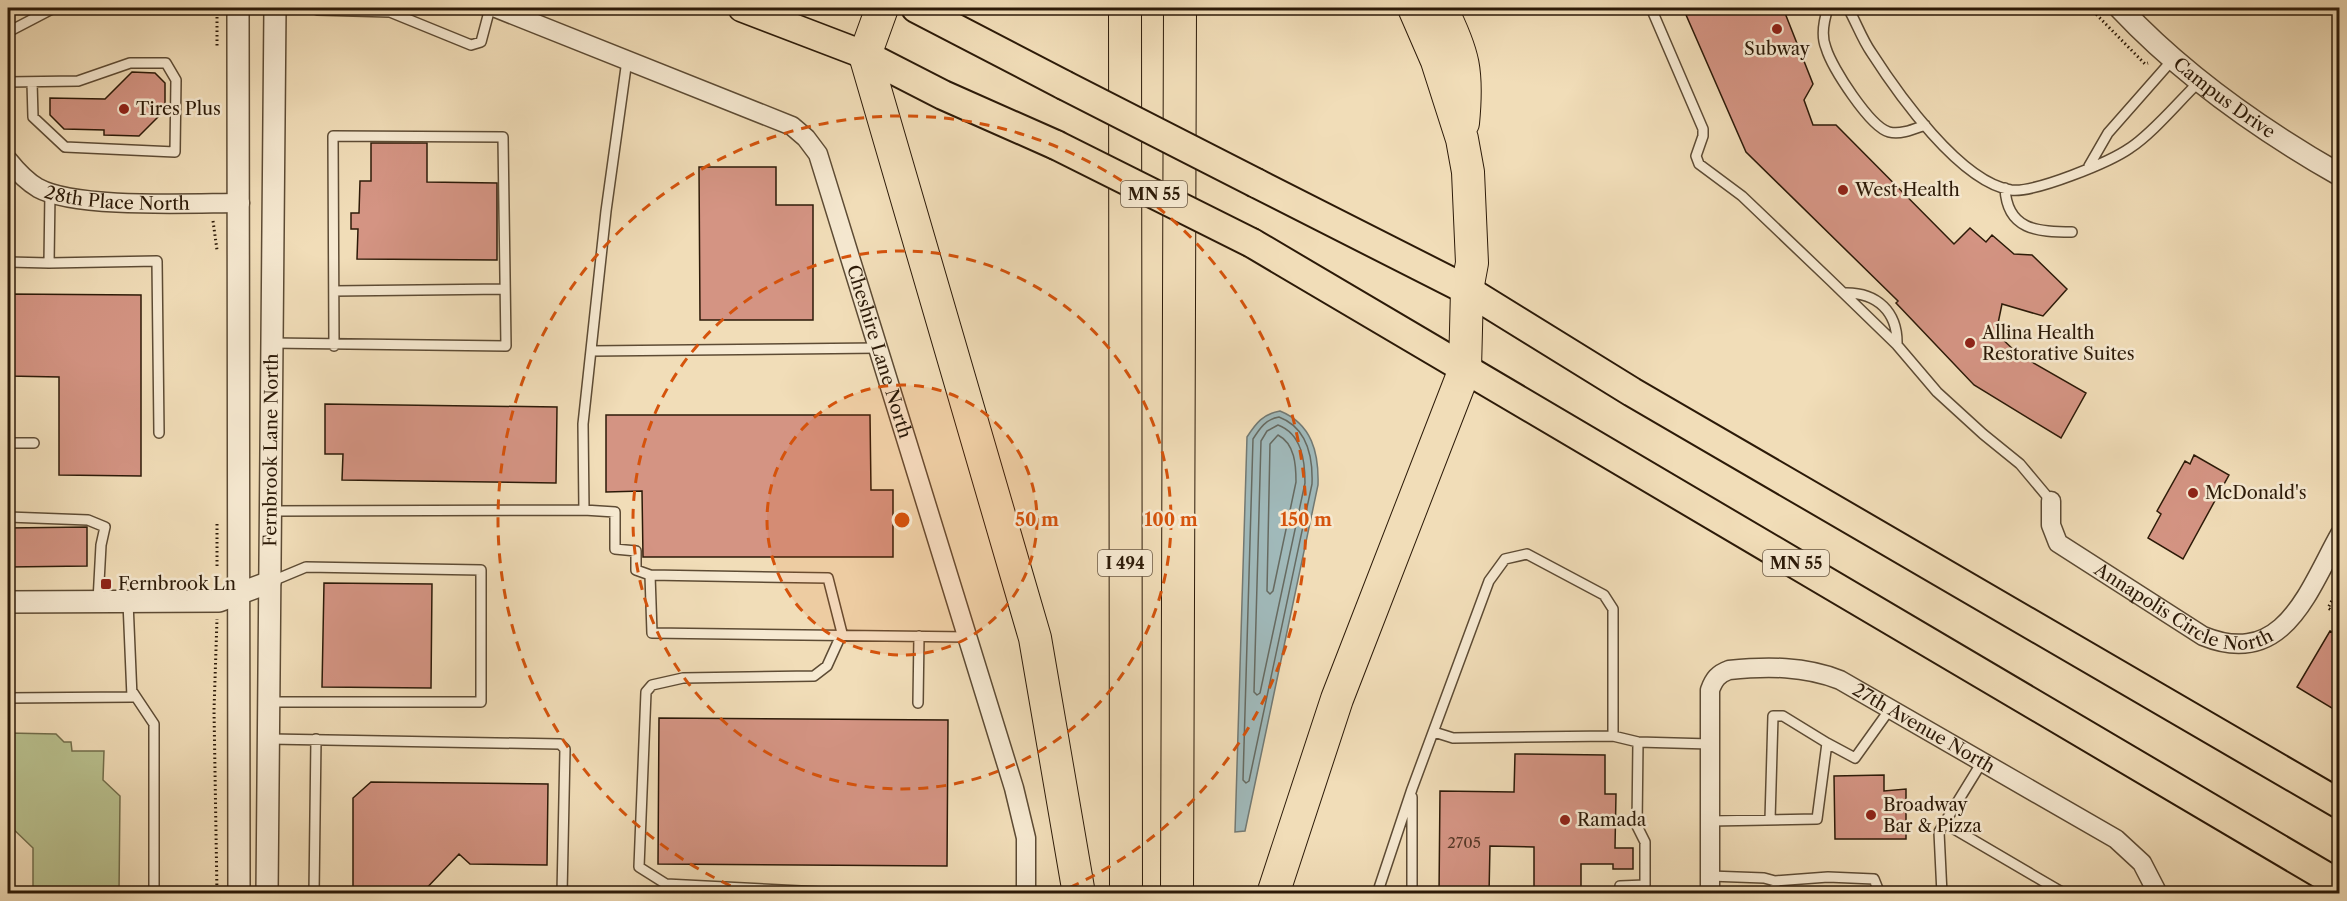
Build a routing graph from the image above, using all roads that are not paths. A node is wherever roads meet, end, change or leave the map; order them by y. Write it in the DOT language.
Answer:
graph roads {
  1 [pos="54,8"];
  2 [pos="238,8"];
  3 [pos="275,8"];
  4 [pos="490,8"];
  5 [pos="496,8"];
  6 [pos="742,8"];
  7 [pos="882,8"];
  8 [pos="916,8"];
  9 [pos="1125,8"];
  10 [pos="1179,8"];
  11 [pos="1414,8"];
  12 [pos="1441,8"];
  13 [pos="1651,8"];
  14 [pos="1828,8"];
  15 [pos="1848,8"];
  16 [pos="2120,8"];
  17 [pos="317,10"];
  18 [pos="8,32"];
  19 [pos="865,55"];
  20 [pos="2174,58"];
  21 [pos="627,60"];
  22 [pos="2201,80"];
  23 [pos="8,82"];
  24 [pos="32,82"];
  25 [pos="1925,125"];
  26 [pos="1461,139"];
  27 [pos="8,160"];
  28 [pos="2088,167"];
  29 [pos="2340,175"];
  30 [pos="2005,188"];
  31 [pos="50,192"];
  32 [pos="240,203"];
  33 [pos="2072,232"];
  34 [pos="8,262"];
  35 [pos="49,263"];
  36 [pos="505,289"];
  37 [pos="1467,290"];
  38 [pos="334,291"];
  39 [pos="1844,293"];
  40 [pos="271,344"];
  41 [pos="334,345"];
  42 [pos="1897,345"];
  43 [pos="879,348"];
  44 [pos="591,351"];
  45 [pos="1465,369"];
  46 [pos="159,433"];
  47 [pos="34,442"];
  48 [pos="8,443"];
  49 [pos="2051,501"];
  50 [pos="584,510"];
  51 [pos="272,511"];
  52 [pos="8,517"];
  53 [pos="2340,534"];
  54 [pos="650,575"];
  55 [pos="270,582"];
  56 [pos="228,598"];
  57 [pos="98,601"];
  58 [pos="8,602"];
  59 [pos="128,602"];
  60 [pos="842,633"];
  61 [pos="919,636"];
  62 [pos="968,637"];
  63 [pos="132,691"];
  64 [pos="8,698"];
  65 [pos="270,702"];
  66 [pos="918,703"];
  67 [pos="1890,709"];
  68 [pos="1434,732"];
  69 [pos="1613,736"];
  70 [pos="270,739"];
  71 [pos="316,739"];
  72 [pos="1638,742"];
  73 [pos="1827,743"];
  74 [pos="1710,744"];
  75 [pos="1982,762"];
  76 [pos="1412,789"];
  77 [pos="2340,804"];
  78 [pos="1770,820"];
  79 [pos="1710,821"];
  80 [pos="1944,824"];
  81 [pos="1775,881"];
  82 [pos="1710,885"];
  83 [pos="2340,885"];
  84 [pos="154,894"];
  85 [pos="238,894"];
  86 [pos="267,894"];
  87 [pos="315,894"];
  88 [pos="562,894"];
  89 [pos="860,894"];
  90 [pos="1026,894"];
  91 [pos="1079,894"];
  92 [pos="1126,894"];
  93 [pos="1177,894"];
  94 [pos="1273,894"];
  95 [pos="1377,894"];
  96 [pos="1412,894"];
  97 [pos="1620,894"];
  98 [pos="1775,894"];
  99 [pos="1880,894"];
  100 [pos="1942,894"];
  101 [pos="2065,894"];
  102 [pos="2158,894"];
  1 -- 18 [label="lane"];
  2 -- 32 [label="street, Fernbrook Lane North"];
  3 -- 40 [label="street, Fernbrook Lane North"];
  4 -- 17 [label="lane"];
  5 -- 21 [label="street, Cheshire Lane North"];
  6 -- 19 [label="main road, MN 55"];
  7 -- 19 [label="highway"];
  8 -- 37 [label="highway, bridge"];
  9 -- 92 [label="highway, I 494"];
  10 -- 93 [label="highway, I 494"];
  11 -- 26 [label="highway"];
  12 -- 26 [label="highway"];
  13 -- 39 [label="lane"];
  14 -- 25 [label="lane"];
  15 -- 25 [label="lane"];
  16 -- 20 [label="street, Campus Drive"];
  19 -- 45 [label="highway, MN 55, bridge"];
  19 -- 91 [label="highway"];
  20 -- 22 [label="street, Campus Drive"];
  20 -- 28 [label="lane"];
  21 -- 43 [label="street, Cheshire Lane North"];
  21 -- 44 [label="lane"];
  22 -- 28 [label="lane"];
  22 -- 29 [label="street, Campus Drive"];
  23 -- 24 [label="lane"];
  24 -- 24 [label="lane"];
  25 -- 30 [label="lane"];
  26 -- 37 [label="highway"];
  27 -- 31 [label="street, 28th Place North"];
  28 -- 30 [label="lane"];
  30 -- 33 [label="lane"];
  31 -- 32 [label="street, 28th Place North"];
  31 -- 35 [label="lane"];
  32 -- 56 [label="street, Fernbrook Lane North"];
  34 -- 35 [label="lane"];
  35 -- 46 [label="lane"];
  36 -- 38 [label="lane"];
  36 -- 38 [label="lane"];
  36 -- 41 [label="lane"];
  37 -- 45 [label="highway"];
  37 -- 77 [label="highway"];
  38 -- 41 [label="lane"];
  39 -- 42 [label="lane"];
  39 -- 42 [label="lane"];
  40 -- 41 [label="lane"];
  40 -- 51 [label="street, Fernbrook Lane North"];
  42 -- 49 [label="lane"];
  43 -- 44 [label="lane"];
  43 -- 62 [label="street, Cheshire Lane North"];
  44 -- 50 [label="lane"];
  45 -- 83 [label="highway, MN 55"];
  45 -- 94 [label="highway"];
  47 -- 48 [label="lane"];
  49 -- 53 [label="street, Annapolis Circle North"];
  50 -- 51 [label="lane"];
  50 -- 54 [label="lane"];
  51 -- 55 [label="street, Fernbrook Lane North"];
  52 -- 57 [label="lane"];
  54 -- 60 [label="lane"];
  54 -- 60 [label="lane"];
  55 -- 56 [label="street"];
  55 -- 65 [label="street, Fernbrook Lane North"];
  55 -- 65 [label="lane"];
  56 -- 59 [label="street"];
  56 -- 85 [label="street, Fernbrook Lane North"];
  57 -- 58 [label="street"];
  57 -- 59 [label="street"];
  59 -- 63 [label="lane"];
  60 -- 61 [label="lane"];
  60 -- 89 [label="lane"];
  61 -- 62 [label="lane"];
  61 -- 66 [label="lane"];
  62 -- 90 [label="street, Cheshire Lane North"];
  63 -- 64 [label="lane"];
  63 -- 84 [label="lane"];
  65 -- 70 [label="street, Fernbrook Lane North"];
  67 -- 73 [label="lane"];
  67 -- 74 [label="street, 27th Avenue North"];
  67 -- 75 [label="street, 27th Avenue North"];
  68 -- 69 [label="lane"];
  68 -- 69 [label="lane"];
  68 -- 76 [label="lane"];
  69 -- 72 [label="lane"];
  70 -- 71 [label="lane"];
  70 -- 86 [label="street, Fernbrook Lane North"];
  71 -- 87 [label="lane"];
  71 -- 88 [label="lane"];
  72 -- 74 [label="lane"];
  72 -- 97 [label="lane"];
  73 -- 78 [label="lane"];
  73 -- 78 [label="lane"];
  74 -- 79 [label="street"];
  75 -- 80 [label="lane"];
  75 -- 102 [label="street, 27th Avenue North"];
  76 -- 95 [label="lane"];
  76 -- 96 [label="lane"];
  78 -- 79 [label="lane"];
  79 -- 82 [label="street"];
  80 -- 100 [label="lane"];
  80 -- 101 [label="lane"];
  81 -- 82 [label="lane"];
  81 -- 98 [label="lane"];
  81 -- 99 [label="lane"];
}
